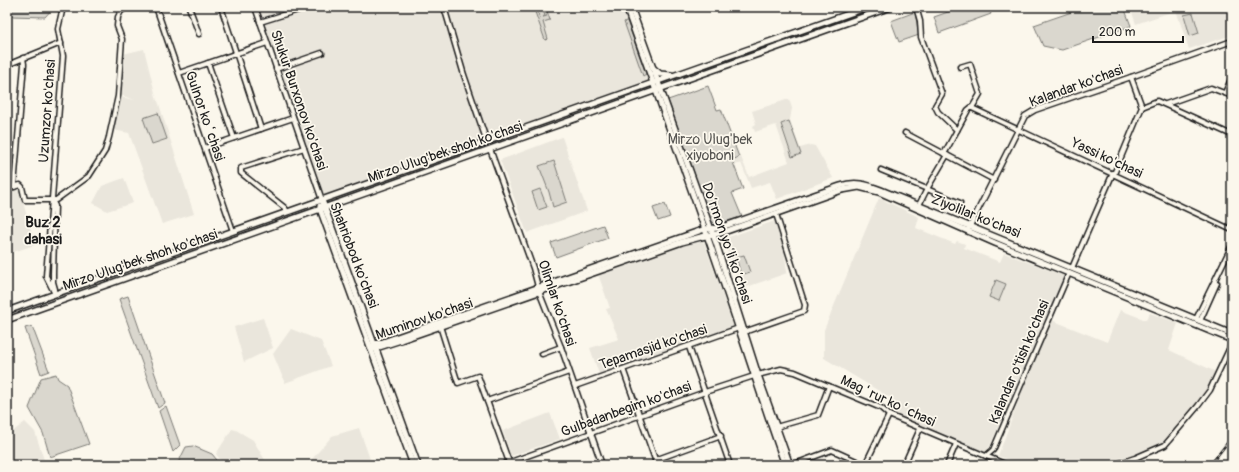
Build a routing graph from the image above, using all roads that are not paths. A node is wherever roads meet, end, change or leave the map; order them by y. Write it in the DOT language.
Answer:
graph roads {
  1 [pos="127,7"];
  2 [pos="156,7"];
  3 [pos="190,7"];
  4 [pos="221,7"];
  5 [pos="255,7"];
  6 [pos="308,7"];
  7 [pos="444,7"];
  8 [pos="626,7"];
  9 [pos="631,7"];
  10 [pos="868,7"];
  11 [pos="891,7"];
  12 [pos="916,7"];
  13 [pos="63,8"];
  14 [pos="260,22"];
  15 [pos="199,34"];
  16 [pos="1232,41"];
  17 [pos="61,43"];
  18 [pos="267,43"];
  19 [pos="322,53"];
  20 [pos="236,54"];
  21 [pos="23,58"];
  22 [pos="208,63"];
  23 [pos="7,65"];
  24 [pos="652,66"];
  25 [pos="960,66"];
  26 [pos="276,69"];
  27 [pos="179,73"];
  28 [pos="674,75"];
  29 [pos="1131,77"];
  30 [pos="1232,77"];
  31 [pos="655,82"];
  32 [pos="658,90"];
  33 [pos="1225,93"];
  34 [pos="1232,96"];
  35 [pos="1166,104"];
  36 [pos="1142,107"];
  37 [pos="972,108"];
  38 [pos="293,118"];
  39 [pos="530,127"];
  40 [pos="261,128"];
  41 [pos="957,130"];
  42 [pos="1019,130"];
  43 [pos="905,133"];
  44 [pos="532,134"];
  45 [pos="1232,135"];
  46 [pos="234,138"];
  47 [pos="487,142"];
  48 [pos="205,148"];
  49 [pos="304,148"];
  50 [pos="490,149"];
  51 [pos="946,155"];
  52 [pos="444,157"];
  53 [pos="447,164"];
  54 [pos="880,170"];
  55 [pos="1114,174"];
  56 [pos="994,180"];
  57 [pos="14,187"];
  58 [pos="7,189"];
  59 [pos="926,190"];
  60 [pos="52,200"];
  61 [pos="322,200"];
  62 [pos="960,203"];
  63 [pos="919,205"];
  64 [pos="323,208"];
  65 [pos="928,211"];
  66 [pos="287,212"];
  67 [pos="776,214"];
  68 [pos="969,228"];
  69 [pos="708,229"];
  70 [pos="1232,230"];
  71 [pos="233,231"];
  72 [pos="710,235"];
  73 [pos="1232,245"];
  74 [pos="1232,251"];
  75 [pos="1070,271"];
  76 [pos="94,280"];
  77 [pos="97,288"];
  78 [pos="539,289"];
  79 [pos="1128,292"];
  80 [pos="56,294"];
  81 [pos="1126,297"];
  82 [pos="19,307"];
  83 [pos="7,311"];
  84 [pos="21,315"];
  85 [pos="7,320"];
  86 [pos="1198,322"];
  87 [pos="440,326"];
  88 [pos="739,328"];
  89 [pos="744,332"];
  90 [pos="1232,334"];
  91 [pos="1232,341"];
  92 [pos="374,347"];
  93 [pos="688,347"];
  94 [pos="561,348"];
  95 [pos="542,354"];
  96 [pos="623,369"];
  97 [pos="570,372"];
  98 [pos="756,375"];
  99 [pos="574,386"];
  100 [pos="829,386"];
  101 [pos="705,392"];
  102 [pos="487,401"];
  103 [pos="889,415"];
  104 [pos="640,416"];
  105 [pos="776,427"];
  106 [pos="920,428"];
  107 [pos="591,433"];
  108 [pos="720,436"];
  109 [pos="956,444"];
  110 [pos="986,456"];
  111 [pos="655,460"];
  112 [pos="510,464"];
  113 [pos="1000,464"];
  114 [pos="413,465"];
  115 [pos="418,465"];
  116 [pos="502,465"];
  117 [pos="602,465"];
  118 [pos="657,465"];
  119 [pos="730,465"];
  120 [pos="785,465"];
  121 [pos="791,465"];
  122 [pos="865,465"];
  123 [pos="904,465"];
  124 [pos="947,465"];
  125 [pos="1007,465"];
  126 [pos="1114,465"];
  1 -- 60 [label="street"];
  2 -- 27 [label="street, Gulnor koʻchasi"];
  3 -- 15 [label="street"];
  4 -- 20 [label="street"];
  5 -- 14 [label="street, Shukur Burxonov ko'chasi"];
  6 -- 14 [label="street"];
  7 -- 47 [label="street"];
  8 -- 31 [label="main road"];
  9 -- 24 [label="main road, Do‘rmon yo‘li ko‘chasi"];
  10 -- 28 [label="main road, Mirzo Ulug'bek shoh ko'chasi"];
  11 -- 32 [label="main road, Mirzo Ulug'bek shoh ko'chasi"];
  12 -- 41 [label="street"];
  13 -- 17 [label="street, Uzumzor ko'chasi"];
  14 -- 18 [label="street, Shukur Burxonov ko'chasi"];
  16 -- 29 [label="street, Kalandar ko'chasi"];
  17 -- 21 [label="street"];
  17 -- 60 [label="street, Uzumzor ko'chasi"];
  18 -- 20 [label="street"];
  18 -- 26 [label="street, Shukur Burxonov ko'chasi"];
  19 -- 26 [label="street"];
  20 -- 22 [label="street"];
  20 -- 40 [label="street"];
  21 -- 23 [label="street"];
  21 -- 57 [label="street"];
  22 -- 27 [label="street"];
  22 -- 46 [label="street"];
  24 -- 28 [label="main road"];
  24 -- 31 [label="main road, Do‘rmon yo‘li ko‘chasi"];
  25 -- 37 [label="street"];
  26 -- 38 [label="street, Shukur Burxonov ko'chasi"];
  27 -- 48 [label="street, Gulnor koʻchasi"];
  28 -- 31 [label="main road, Mirzo Ulug'bek shoh ko'chasi"];
  29 -- 36 [label="street"];
  29 -- 42 [label="street, Kalandar ko'chasi"];
  30 -- 33 [label="street"];
  31 -- 32 [label="main road, Do‘rmon yo‘li ko‘chasi"];
  31 -- 39 [label="main road, Mirzo Ulug'bek shoh ko'chasi"];
  32 -- 44 [label="main road, Mirzo Ulug'bek shoh ko'chasi"];
  32 -- 69 [label="main road, Do‘rmon yo‘li ko‘chasi"];
  33 -- 34 [label="street"];
  33 -- 35 [label="street"];
  35 -- 36 [label="street"];
  35 -- 45 [label="street"];
  36 -- 55 [label="street, Kalandar o'tish ko'chasi"];
  37 -- 41 [label="street"];
  37 -- 42 [label="street, Yassi ko'chasi"];
  38 -- 40 [label="street"];
  38 -- 49 [label="street, Shukur Burxonov ko'chasi"];
  39 -- 44 [label="main road"];
  39 -- 47 [label="main road, Mirzo Ulug'bek shoh ko'chasi"];
  40 -- 46 [label="street"];
  41 -- 51 [label="street"];
  42 -- 55 [label="street, Yassi ko'chasi"];
  42 -- 56 [label="street, Kalandar ko'chasi"];
  43 -- 51 [label="street"];
  44 -- 50 [label="main road, Mirzo Ulug'bek shoh ko'chasi"];
  46 -- 48 [label="street"];
  47 -- 52 [label="main road, Mirzo Ulug'bek shoh ko'chasi"];
  48 -- 71 [label="street, Gulnor koʻchasi"];
  49 -- 61 [label="street, Shukur Burxonov ko'chasi"];
  49 -- 66 [label="street"];
  50 -- 53 [label="main road, Mirzo Ulug'bek shoh ko'chasi"];
  50 -- 78 [label="street, Olimlar ko'chasi"];
  51 -- 56 [label="street"];
  51 -- 59 [label="street"];
  52 -- 53 [label="main road"];
  52 -- 61 [label="main road, Mirzo Ulug'bek shoh ko'chasi"];
  53 -- 64 [label="main road, Mirzo Ulug'bek shoh ko'chasi"];
  54 -- 59 [label="street"];
  55 -- 70 [label="street, Yassi ko'chasi"];
  55 -- 75 [label="street, Kalandar o'tish ko'chasi"];
  56 -- 68 [label="street, Kalandar ko'chasi"];
  57 -- 58 [label="street"];
  57 -- 60 [label="street"];
  59 -- 62 [label="street"];
  59 -- 63 [label="street"];
  60 -- 80 [label="street, Uzumzor ko'chasi"];
  60 -- 80 [label="street, Uzumzor ko'chasi"];
  61 -- 64 [label="main road, Shahriobod ko'chasi"];
  61 -- 66 [label="main road, Mirzo Ulug'bek shoh ko'chasi"];
  63 -- 65 [label="main road, Ziyolilar ko'chasi"];
  63 -- 69 [label="main road, Ziyolilar ko'chasi"];
  64 -- 77 [label="main road, Mirzo Ulug'bek shoh ko'chasi"];
  64 -- 92 [label="main road, Shahriobod ko'chasi"];
  65 -- 67 [label="main road, Ziyolilar ko'chasi"];
  65 -- 68 [label="main road, Ziyolilar ko'chasi"];
  66 -- 71 [label="main road, Mirzo Ulug'bek shoh ko'chasi"];
  67 -- 72 [label="main road, Ziyolilar ko'chasi"];
  67 -- 89 [label="street"];
  68 -- 75 [label="main road, Ziyolilar ko'chasi"];
  69 -- 72 [label="main road, Do‘rmon yo‘li ko‘chasi"];
  69 -- 78 [label="main road, Muminov ko'chasi"];
  71 -- 76 [label="main road, Mirzo Ulug'bek shoh ko'chasi"];
  72 -- 78 [label="main road, Muminov ko'chasi"];
  72 -- 88 [label="main road, Do‘rmon yo‘li ko‘chasi"];
  72 -- 89 [label="main road, Do‘rmon yo‘li ko‘chasi"];
  73 -- 86 [label="street"];
  74 -- 86 [label="street"];
  75 -- 79 [label="main road, Ziyolilar ko'chasi"];
  75 -- 81 [label="main road, Ziyolilar ko'chasi"];
  75 -- 110 [label="street, Kalandar o'tish ko'chasi"];
  76 -- 77 [label="main road"];
  76 -- 80 [label="main road, Mirzo Ulug'bek shoh ko'chasi"];
  77 -- 84 [label="main road, Mirzo Ulug'bek shoh ko'chasi"];
  78 -- 87 [label="main road, Muminov ko'chasi"];
  78 -- 92 [label="main road, Muminov ko'chasi"];
  78 -- 94 [label="street, Olimlar ko'chasi"];
  79 -- 81 [label="main road"];
  79 -- 86 [label="main road, Ziyolilar ko'chasi"];
  80 -- 82 [label="main road, Mirzo Ulug'bek shoh ko'chasi"];
  81 -- 86 [label="main road, Ziyolilar ko'chasi"];
  82 -- 83 [label="main road, Mirzo Ulug'bek shoh ko'chasi"];
  82 -- 84 [label="main road"];
  84 -- 85 [label="main road, Mirzo Ulug'bek shoh ko'chasi"];
  86 -- 90 [label="main road, Ziyolilar ko'chasi"];
  86 -- 91 [label="main road, Ziyolilar ko'chasi"];
  87 -- 92 [label="main road, Muminov ko'chasi"];
  87 -- 102 [label="street"];
  88 -- 93 [label="street, Tepamasjid ko'chasi"];
  88 -- 98 [label="main road, Do‘rmon yo‘li ko‘chasi"];
  89 -- 98 [label="main road, Do‘rmon yo‘li ko‘chasi"];
  91 -- 126 [label="street"];
  92 -- 114 [label="main road, Shahriobod ko'chasi"];
  92 -- 115 [label="main road, Shahriobod ko'chasi"];
  93 -- 96 [label="street, Tepamasjid ko'chasi"];
  93 -- 101 [label="street"];
  94 -- 95 [label="street"];
  94 -- 97 [label="street, Olimlar ko'chasi"];
  96 -- 99 [label="street, Tepamasjid ko'chasi"];
  96 -- 104 [label="street"];
  97 -- 99 [label="street, Olimlar ko'chasi"];
  97 -- 102 [label="street"];
  98 -- 100 [label="street, Magʻrur koʻchasi"];
  98 -- 101 [label="street, Gulbadanbegim ko'chasi"];
  98 -- 105 [label="main road, Do‘rmon yo‘li ko‘chasi"];
  98 -- 120 [label="main road, Do‘rmon yo‘li ko‘chasi"];
  99 -- 107 [label="street, Olimlar ko'chasi"];
  100 -- 103 [label="street, Magʻrur koʻchasi"];
  100 -- 105 [label="street"];
  101 -- 104 [label="street, Gulbadanbegim ko'chasi"];
  101 -- 108 [label="street"];
  102 -- 112 [label="street"];
  103 -- 106 [label="street, Magʻrur koʻchasi"];
  103 -- 122 [label="street"];
  104 -- 107 [label="street, Gulbadanbegim ko'chasi"];
  104 -- 111 [label="street"];
  105 -- 121 [label="main road, Do‘rmon yo‘li ko‘chasi"];
  106 -- 109 [label="street, Magʻrur koʻchasi"];
  106 -- 123 [label="street"];
  107 -- 112 [label="street, Gulbadanbegim ko'chasi"];
  107 -- 117 [label="street, Olimlar ko'chasi"];
  108 -- 111 [label="street"];
  108 -- 119 [label="street"];
  109 -- 110 [label="street, Magʻrur koʻchasi"];
  109 -- 124 [label="street"];
  110 -- 113 [label="street, Magʻrur koʻchasi"];
  111 -- 118 [label="street"];
  112 -- 116 [label="street, Gulbadanbegim ko'chasi"];
  113 -- 125 [label="street, Magʻrur koʻchasi"];
  121 -- 122 [label="street"];
}
